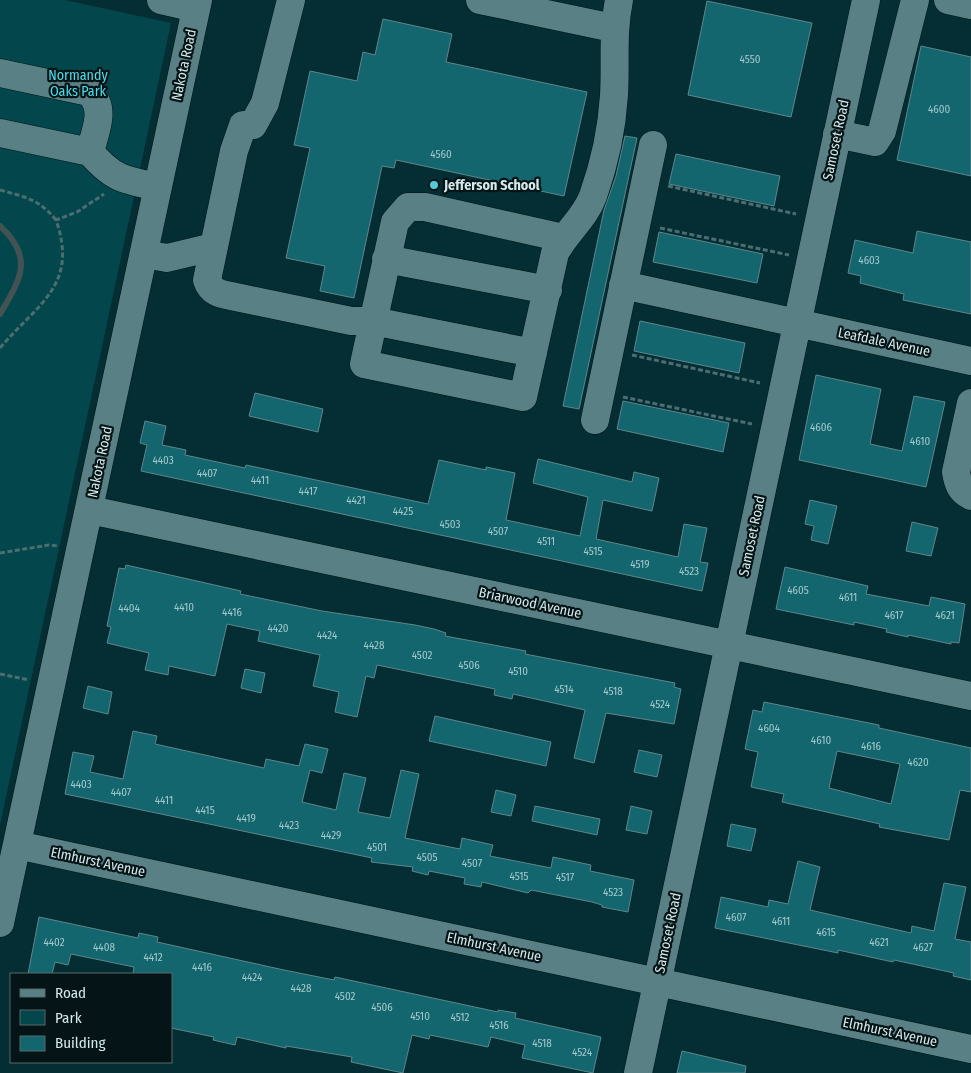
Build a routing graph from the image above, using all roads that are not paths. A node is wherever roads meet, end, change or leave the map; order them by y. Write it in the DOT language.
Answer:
graph roads {
  1 [pos="161,0"];
  2 [pos="291,0"];
  3 [pos="480,0"];
  4 [pos="619,0"];
  5 [pos="866,0"];
  6 [pos="915,0"];
  7 [pos="948,0"];
  8 [pos="197,4"];
  9 [pos="971,5"];
  10 [pos="613,28"];
  11 [pos="0,73"];
  12 [pos="0,133"];
  13 [pos="837,134"];
  14 [pos="652,145"];
  15 [pos="90,152"];
  16 [pos="158,187"];
  17 [pos="563,238"];
  18 [pos="213,247"];
  19 [pos="144,254"];
  20 [pos="386,259"];
  21 [pos="623,285"];
  22 [pos="548,290"];
  23 [pos="373,321"];
  24 [pos="796,324"];
  25 [pos="533,353"];
  26 [pos="971,361"];
  27 [pos="971,403"];
  28 [pos="595,420"];
  29 [pos="971,496"];
  30 [pos="90,510"];
  31 [pos="729,645"];
  32 [pos="971,696"];
  33 [pos="17,845"];
  34 [pos="0,923"];
  35 [pos="657,982"];
  36 [pos="971,1049"];
  37 [pos="638,1073"];
  1 -- 8 [label="street"];
  2 -- 18 [label="street"];
  3 -- 10 [label="street"];
  4 -- 10 [label="street"];
  5 -- 13 [label="street, Samoset Road"];
  6 -- 13 [label="street"];
  7 -- 9 [label="street"];
  8 -- 16 [label="street, Nakota Road"];
  10 -- 17 [label="street"];
  11 -- 15 [label="street"];
  12 -- 15 [label="street"];
  13 -- 24 [label="street, Samoset Road"];
  14 -- 21 [label="street"];
  15 -- 16 [label="street"];
  16 -- 19 [label="street, Nakota Road"];
  17 -- 20 [label="street"];
  17 -- 22 [label="street"];
  18 -- 19 [label="street"];
  18 -- 23 [label="street"];
  19 -- 30 [label="street, Nakota Road"];
  20 -- 22 [label="street"];
  20 -- 23 [label="street"];
  21 -- 24 [label="street, Leafdale Avenue"];
  21 -- 28 [label="street"];
  22 -- 25 [label="street"];
  23 -- 25 [label="street"];
  23 -- 25 [label="street"];
  24 -- 26 [label="street, Leafdale Avenue"];
  24 -- 31 [label="street, Samoset Road"];
  27 -- 29 [label="street"];
  30 -- 31 [label="street, Briarwood Avenue"];
  30 -- 33 [label="street, Nakota Road"];
  31 -- 32 [label="street, Briarwood Avenue"];
  31 -- 35 [label="street, Samoset Road"];
  33 -- 34 [label="street, Nakota Road"];
  33 -- 35 [label="street, Elmhurst Avenue"];
  35 -- 36 [label="street, Elmhurst Avenue"];
  35 -- 37 [label="street, Samoset Road"];
}
